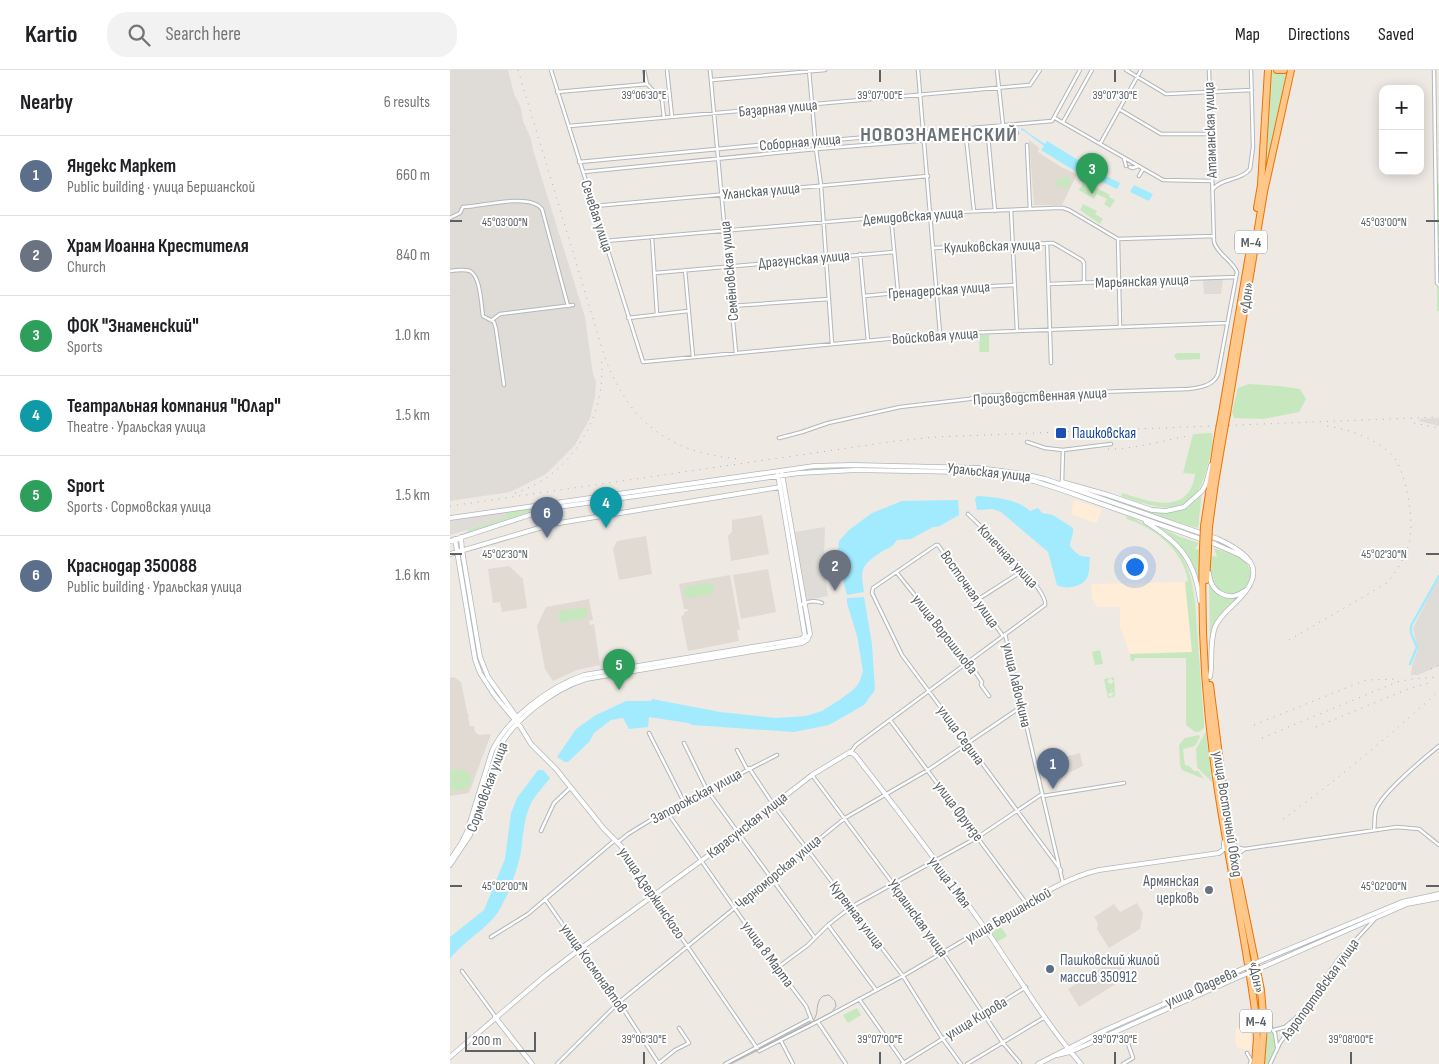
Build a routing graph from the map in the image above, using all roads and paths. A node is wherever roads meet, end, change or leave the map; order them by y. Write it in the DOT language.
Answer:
graph roads {
  1 [pos="551,70"];
  2 [pos="644,70"];
  3 [pos="667,70"];
  4 [pos="710,70"];
  5 [pos="825,70"];
  6 [pos="918,70"];
  7 [pos="997,70"];
  8 [pos="1040,70"];
  9 [pos="1080,70"];
  10 [pos="1092,70"];
  11 [pos="1126,70"];
  12 [pos="1141,70"];
  13 [pos="1209,70"];
  14 [pos="1251,70"];
  15 [pos="1268,70"];
  16 [pos="1277,70"];
  17 [pos="1284,70"];
  18 [pos="1291,70"];
  19 [pos="1434,70"];
  20 [pos="809,71"];
  21 [pos="1137,76"];
  22 [pos="712,80"];
  23 [pos="647,84"];
  24 [pos="999,88"];
  25 [pos="1252,90"];
  26 [pos="558,92"];
  27 [pos="1209,92"];
  28 [pos="920,95"];
  29 [pos="812,105"];
  30 [pos="1119,109"];
  31 [pos="715,114"];
  32 [pos="672,117"];
  33 [pos="664,118"];
  34 [pos="1055,118"];
  35 [pos="1063,122"];
  36 [pos="1003,125"];
  37 [pos="569,126"];
  38 [pos="924,131"];
  39 [pos="1017,133"];
  40 [pos="1211,134"];
  41 [pos="988,136"];
  42 [pos="966,138"];
  43 [pos="924,140"];
  44 [pos="815,141"];
  45 [pos="1100,144"];
  46 [pos="1028,145"];
  47 [pos="816,149"];
  48 [pos="718,150"];
  49 [pos="718,158"];
  50 [pos="1124,158"];
  51 [pos="579,162"];
  52 [pos="1138,166"];
  53 [pos="1143,169"];
  54 [pos="583,172"];
  55 [pos="928,176"];
  56 [pos="1139,176"];
  57 [pos="1212,181"];
  58 [pos="1438,182"];
  59 [pos="821,185"];
  60 [pos="1212,191"];
  61 [pos="722,194"];
  62 [pos="594,206"];
  63 [pos="1030,209"];
  64 [pos="1011,210"];
  65 [pos="1437,210"];
  66 [pos="974,211"];
  67 [pos="995,211"];
  68 [pos="931,213"];
  69 [pos="891,217"];
  70 [pos="450,218"];
  71 [pos="822,222"];
  72 [pos="725,231"];
  73 [pos="1438,232"];
  74 [pos="1213,236"];
  75 [pos="652,237"];
  76 [pos="1118,239"];
  77 [pos="605,242"];
  78 [pos="1047,243"];
  79 [pos="1013,244"];
  80 [pos="933,248"];
  81 [pos="894,252"];
  82 [pos="860,254"];
  83 [pos="825,257"];
  84 [pos="1438,260"];
  85 [pos="728,266"];
  86 [pos="684,270"];
  87 [pos="450,271"];
  88 [pos="655,273"];
  89 [pos="1236,277"];
  90 [pos="1119,282"];
  91 [pos="1084,283"];
  92 [pos="1049,284"];
  93 [pos="1015,285"];
  94 [pos="1439,285"];
  95 [pos="937,289"];
  96 [pos="898,292"];
  97 [pos="864,296"];
  98 [pos="829,299"];
  99 [pos="573,305"];
  100 [pos="568,306"];
  101 [pos="732,306"];
  102 [pos="688,311"];
  103 [pos="657,314"];
  104 [pos="628,318"];
  105 [pos="492,320"];
  106 [pos="1228,323"];
  107 [pos="1120,327"];
  108 [pos="1050,330"];
  109 [pos="1017,331"];
  110 [pos="940,334"];
  111 [pos="868,341"];
  112 [pos="832,344"];
  113 [pos="736,353"];
  114 [pos="693,357"];
  115 [pos="643,362"];
  116 [pos="1051,362"];
  117 [pos="504,385"];
  118 [pos="1225,413"];
  119 [pos="1221,436"];
  120 [pos="779,438"];
  121 [pos="1027,442"];
  122 [pos="1110,444"];
  123 [pos="1063,450"];
  124 [pos="1215,452"];
  125 [pos="854,467"];
  126 [pos="779,470"];
  127 [pos="780,476"];
  128 [pos="1045,479"];
  129 [pos="1062,482"];
  130 [pos="780,487"];
  131 [pos="565,503"];
  132 [pos="968,514"];
  133 [pos="1139,515"];
  134 [pos="450,518"];
  135 [pos="1207,526"];
  136 [pos="461,537"];
  137 [pos="452,540"];
  138 [pos="1206,549"];
  139 [pos="459,551"];
  140 [pos="450,554"];
  141 [pos="1024,570"];
  142 [pos="897,573"];
  143 [pos="1046,599"];
  144 [pos="978,600"];
  145 [pos="802,602"];
  146 [pos="822,603"];
  147 [pos="1004,635"];
  148 [pos="1203,636"];
  149 [pos="968,662"];
  150 [pos="1210,677"];
  151 [pos="929,690"];
  152 [pos="989,696"];
  153 [pos="1021,707"];
  154 [pos="890,720"];
  155 [pos="517,721"];
  156 [pos="649,732"];
  157 [pos="684,743"];
  158 [pos="968,743"];
  159 [pos="1439,746"];
  160 [pos="737,750"];
  161 [pos="850,752"];
  162 [pos="777,755"];
  163 [pos="748,769"];
  164 [pos="928,770"];
  165 [pos="812,775"];
  166 [pos="1124,784"];
  167 [pos="570,788"];
  168 [pos="707,790"];
  169 [pos="885,794"];
  170 [pos="1042,795"];
  171 [pos="684,802"];
  172 [pos="773,804"];
  173 [pos="1016,811"];
  174 [pos="667,812"];
  175 [pos="1222,815"];
  176 [pos="844,818"];
  177 [pos="1229,828"];
  178 [pos="1374,830"];
  179 [pos="541,831"];
  180 [pos="738,832"];
  181 [pos="467,835"];
  182 [pos="978,837"];
  183 [pos="616,841"];
  184 [pos="1439,845"];
  185 [pos="807,847"];
  186 [pos="1245,850"];
  187 [pos="1219,853"];
  188 [pos="450,860"];
  189 [pos="701,860"];
  190 [pos="935,861"];
  191 [pos="1230,863"];
  192 [pos="450,865"];
  193 [pos="1061,870"];
  194 [pos="771,878"];
  195 [pos="1238,879"];
  196 [pos="1064,882"];
  197 [pos="893,884"];
  198 [pos="1439,894"];
  199 [pos="652,895"];
  200 [pos="1439,898"];
  201 [pos="545,899"];
  202 [pos="1026,904"];
  203 [pos="734,908"];
  204 [pos="851,908"];
  205 [pos="1387,911"];
  206 [pos="1379,912"];
  207 [pos="1375,918"];
  208 [pos="1368,923"];
  209 [pos="828,925"];
  210 [pos="985,928"];
  211 [pos="491,937"];
  212 [pos="815,938"];
  213 [pos="687,946"];
  214 [pos="580,949"];
  215 [pos="1249,950"];
  216 [pos="944,953"];
  217 [pos="1278,954"];
  218 [pos="1280,959"];
  219 [pos="777,968"];
  220 [pos="462,971"];
  221 [pos="903,976"];
  222 [pos="1026,987"];
  223 [pos="876,990"];
  224 [pos="859,999"];
  225 [pos="618,1002"];
  226 [pos="1301,1013"];
  227 [pos="985,1014"];
  228 [pos="495,1017"];
  229 [pos="1045,1017"];
  230 [pos="811,1019"];
  231 [pos="1264,1019"];
  232 [pos="818,1022"];
  233 [pos="813,1024"];
  234 [pos="679,1028"];
  235 [pos="1274,1030"];
  236 [pos="1102,1034"];
  237 [pos="1125,1035"];
  238 [pos="942,1038"];
  239 [pos="781,1041"];
  240 [pos="1003,1043"];
  241 [pos="756,1048"];
  242 [pos="1277,1049"];
  243 [pos="1068,1050"];
  244 [pos="1247,1053"];
  245 [pos="450,1057"];
  246 [pos="659,1063"];
  247 [pos="1020,1063"];
  248 [pos="532,1064"];
  249 [pos="557,1064"];
  250 [pos="725,1064"];
  251 [pos="793,1064"];
  252 [pos="846,1064"];
  253 [pos="903,1064"];
  254 [pos="961,1064"];
  255 [pos="967,1064"];
  256 [pos="1038,1064"];
  257 [pos="1081,1064"];
  258 [pos="1123,1064"];
  259 [pos="1250,1064"];
  260 [pos="1255,1064"];
  261 [pos="1261,1064"];
  262 [pos="1270,1064"];
  1 -- 26 [label="street, Сечевая улица"];
  2 -- 23 [label="street"];
  3 -- 32 [label="street"];
  4 -- 22 [label="street, Семёновская улица"];
  5 -- 20 [label="street"];
  6 -- 28 [label="street"];
  7 -- 24 [label="street"];
  8 -- 24 [label="street, Базарная улица"];
  9 -- 34 [label="street"];
  10 -- 35 [label="street"];
  11 -- 21 [label="street"];
  12 -- 21 [label="street"];
  13 -- 27 [label="street, Атаманская улица"];
  14 -- 25 [label="street"];
  15 -- 118 [label="highway, «Дон» / М-4"];
  16 -- 17 [label="highway"];
  18 -- 118 [label="highway, «Дон» / М-4"];
  19 -- 58 [label="street"];
  20 -- 22 [label="street"];
  20 -- 29 [label="street"];
  21 -- 27 [label="street"];
  21 -- 30 [label="street"];
  22 -- 31 [label="street, Семёновская улица"];
  23 -- 26 [label="street"];
  23 -- 33 [label="street"];
  24 -- 28 [label="street, Базарная улица"];
  24 -- 36 [label="street"];
  25 -- 27 [label="street"];
  25 -- 60 [label="street"];
  26 -- 37 [label="street, Сечевая улица"];
  27 -- 40 [label="street, Атаманская улица"];
  28 -- 29 [label="street, Базарная улица"];
  28 -- 38 [label="street"];
  29 -- 31 [label="street, Базарная улица"];
  29 -- 44 [label="street"];
  30 -- 40 [label="street"];
  30 -- 45 [label="street"];
  31 -- 32 [label="street, Базарная улица"];
  31 -- 48 [label="street, Семёновская улица"];
  32 -- 33 [label="street, Базарная улица"];
  33 -- 37 [label="street, Базарная улица"];
  34 -- 35 [label="street"];
  34 -- 36 [label="street, Соборная улица"];
  35 -- 45 [label="street"];
  36 -- 38 [label="street, Соборная улица"];
  37 -- 51 [label="street, Сечевая улица"];
  38 -- 43 [label="street"];
  38 -- 44 [label="street, Соборная улица"];
  39 -- 41 [label="street"];
  40 -- 57 [label="street, Атаманская улица"];
  41 -- 42 [label="street"];
  41 -- 67 [label="street"];
  42 -- 43 [label="street"];
  42 -- 66 [label="street"];
  43 -- 47 [label="street"];
  43 -- 55 [label="street"];
  44 -- 47 [label="street"];
  44 -- 48 [label="street, Соборная улица"];
  45 -- 50 [label="street"];
  46 -- 63 [label="street"];
  47 -- 49 [label="street"];
  47 -- 59 [label="street"];
  48 -- 49 [label="street, Семёновская улица"];
  48 -- 51 [label="street, Соборная улица"];
  49 -- 54 [label="street"];
  49 -- 61 [label="street, Семёновская улица"];
  50 -- 52 [label="street"];
  50 -- 52 [label="street"];
  51 -- 54 [label="street, Сечевая улица"];
  52 -- 53 [label="street"];
  53 -- 56 [label="street"];
  53 -- 57 [label="street"];
  54 -- 62 [label="street, Сечевая улица"];
  55 -- 59 [label="street, Уланская улица"];
  55 -- 68 [label="street"];
  57 -- 60 [label="street, Атаманская улица"];
  58 -- 65 [label="street"];
  59 -- 61 [label="street, Уланская улица"];
  59 -- 71 [label="street"];
  60 -- 74 [label="street, Атаманская улица"];
  61 -- 62 [label="street, Уланская улица"];
  61 -- 72 [label="street, Семёновская улица"];
  62 -- 77 [label="street, Сечевая улица"];
  63 -- 64 [label="street, Демидовская улица"];
  63 -- 76 [label="street, Демидовская улица"];
  64 -- 67 [label="street, Демидовская улица"];
  64 -- 79 [label="street"];
  65 -- 73 [label="street"];
  66 -- 67 [label="street, Демидовская улица"];
  66 -- 68 [label="street, Демидовская улица"];
  68 -- 69 [label="street, Демидовская улица"];
  68 -- 80 [label="street"];
  69 -- 71 [label="street, Демидовская улица"];
  69 -- 81 [label="street"];
  70 -- 100 [label="street"];
  71 -- 72 [label="street, Демидовская улица"];
  71 -- 83 [label="street"];
  72 -- 75 [label="street, Демидовская улица"];
  72 -- 85 [label="street, Семёновская улица"];
  73 -- 84 [label="street"];
  74 -- 76 [label="street"];
  74 -- 89 [label="street"];
  75 -- 77 [label="street, Демидовская улица"];
  75 -- 88 [label="street"];
  76 -- 90 [label="street"];
  77 -- 104 [label="street, Сечевая улица"];
  78 -- 79 [label="street, Куликовская улица"];
  78 -- 91 [label="street, Куликовская улица"];
  78 -- 92 [label="street"];
  79 -- 80 [label="street, Куликовская улица"];
  79 -- 93 [label="street"];
  80 -- 95 [label="street"];
  81 -- 82 [label="street, Драгунская улица"];
  81 -- 96 [label="street"];
  82 -- 83 [label="street, Драгунская улица"];
  82 -- 97 [label="street"];
  83 -- 85 [label="street, Драгунская улица"];
  83 -- 98 [label="street"];
  84 -- 94 [label="street"];
  85 -- 86 [label="street, Драгунская улица"];
  85 -- 101 [label="street, Семёновская улица"];
  86 -- 88 [label="street, Драгунская улица"];
  86 -- 102 [label="street"];
  87 -- 105 [label="street"];
  88 -- 103 [label="street"];
  89 -- 90 [label="street, Марьянская улица"];
  89 -- 106 [label="street, Производственная улица"];
  90 -- 91 [label="street, Марьянская улица"];
  90 -- 107 [label="street"];
  91 -- 92 [label="street, Марьянская улица"];
  92 -- 108 [label="street"];
  93 -- 95 [label="street, Гренадерская улица"];
  93 -- 109 [label="street"];
  95 -- 96 [label="street, Гренадерская улица"];
  95 -- 110 [label="street"];
  96 -- 97 [label="street, Гренадерская улица"];
  97 -- 111 [label="street"];
  98 -- 101 [label="street"];
  98 -- 112 [label="street"];
  99 -- 100 [label="street"];
  100 -- 105 [label="street"];
  101 -- 113 [label="street, Семёновская улица"];
  102 -- 103 [label="street"];
  102 -- 114 [label="street"];
  103 -- 104 [label="street"];
  104 -- 115 [label="street, Сечевая улица"];
  105 -- 117 [label="street"];
  106 -- 107 [label="street, Войсковая улица"];
  106 -- 120 [label="street, Производственная улица"];
  107 -- 108 [label="street, Войсковая улица"];
  108 -- 109 [label="street, Войсковая улица"];
  108 -- 116 [label="street"];
  109 -- 110 [label="street, Войсковая улица"];
  110 -- 111 [label="street, Войсковая улица"];
  111 -- 112 [label="street, Войсковая улица"];
  112 -- 113 [label="street, Войсковая улица"];
  113 -- 114 [label="street, Войсковая улица"];
  114 -- 115 [label="street, Войсковая улица"];
  118 -- 119 [label="highway, «Дон» / М-4, bridge"];
  119 -- 124 [label="highway, «Дон» / М-4"];
  119 -- 135 [label="highway, «Дон» / М-4"];
  121 -- 123 [label="street"];
  122 -- 123 [label="street"];
  123 -- 129 [label="street"];
  124 -- 129 [label="main road"];
  124 -- 135 [label="highway, «Дон» / М-4"];
  125 -- 126 [label="main road, Уральская улица"];
  125 -- 127 [label="main road, Уральская улица"];
  125 -- 128 [label="main road, Уральская улица"];
  125 -- 133 [label="main road, Уральская улица"];
  126 -- 127 [label="main road"];
  126 -- 131 [label="main road, Уральская улица"];
  127 -- 130 [label="main road"];
  127 -- 131 [label="main road, Уральская улица"];
  128 -- 129 [label="main road"];
  128 -- 133 [label="main road, Уральская улица"];
  130 -- 139 [label="main road"];
  130 -- 145 [label="main road"];
  131 -- 134 [label="main road, Уральская улица"];
  131 -- 136 [label="main road, Уральская улица"];
  132 -- 141 [label="street, Конечная улица"];
  133 -- 138 [label="main road, Уральская улица"];
  133 -- 148 [label="main road"];
  133 -- 150 [label="main road, Уральская улица"];
  135 -- 138 [label="highway, М-4, bridge"];
  136 -- 137 [label="main road, Уральская улица"];
  136 -- 139 [label="main road"];
  137 -- 139 [label="main road"];
  138 -- 148 [label="highway, М-4"];
  138 -- 150 [label="highway, М-4"];
  139 -- 140 [label="main road"];
  139 -- 155 [label="main road, улица Дзержинского"];
  141 -- 143 [label="street, Конечная улица"];
  141 -- 144 [label="street"];
  142 -- 144 [label="street, Восточная улица"];
  142 -- 149 [label="street, улица Ворошилова"];
  142 -- 151 [label="street, улица Седина"];
  143 -- 147 [label="street, Карасунская улица"];
  144 -- 147 [label="street, Восточная улица"];
  145 -- 146 [label="street"];
  145 -- 155 [label="main road, Сормовская улица"];
  147 -- 149 [label="street, Карасунская улица"];
  147 -- 153 [label="street, улица Лавочкина"];
  148 -- 175 [label="highway, улица Восточный Обход / М-4"];
  149 -- 151 [label="street, Карасунская улица"];
  149 -- 152 [label="street, улица Ворошилова"];
  150 -- 177 [label="highway, улица Восточный Обход / М-4"];
  151 -- 154 [label="street, Карасунская улица"];
  151 -- 158 [label="street, улица Седина"];
  153 -- 158 [label="street, Черноморская улица"];
  153 -- 170 [label="street, улица Лавочкина"];
  154 -- 161 [label="street, Карасунская улица"];
  154 -- 164 [label="street, улица Фрунзе"];
  155 -- 167 [label="main road, улица Дзержинского"];
  155 -- 181 [label="main road, Сормовская улица"];
  156 -- 171 [label="street"];
  157 -- 168 [label="street"];
  158 -- 164 [label="street, Черноморская улица"];
  158 -- 173 [label="street, улица Седина"];
  159 -- 178 [label="street"];
  160 -- 163 [label="street, Куренная улица"];
  161 -- 165 [label="main road, Карасунская улица"];
  161 -- 169 [label="main road, улица 1 Мая"];
  162 -- 163 [label="street, Запорожская улица"];
  163 -- 168 [label="street, Запорожская улица"];
  163 -- 172 [label="street, Куренная улица"];
  164 -- 169 [label="street, Черноморская улица"];
  164 -- 182 [label="street, улица Фрунзе"];
  165 -- 172 [label="main road, Карасунская улица"];
  165 -- 176 [label="street, Украинская улица"];
  166 -- 170 [label="street"];
  167 -- 179 [label="street"];
  167 -- 183 [label="main road, улица Дзержинского"];
  168 -- 171 [label="street, Запорожская улица"];
  168 -- 180 [label="street"];
  169 -- 176 [label="street, Черноморская улица"];
  169 -- 190 [label="main road, улица 1 Мая"];
  170 -- 173 [label="street"];
  170 -- 193 [label="street, улица Лавочкина"];
  171 -- 174 [label="street, Запорожская улица"];
  172 -- 180 [label="main road, Карасунская улица"];
  172 -- 185 [label="street, Куренная улица"];
  173 -- 182 [label="street"];
  173 -- 193 [label="street, улица Седина"];
  174 -- 183 [label="street, Запорожская улица"];
  174 -- 189 [label="street, улица 8 Марта"];
  175 -- 187 [label="main road"];
  175 -- 191 [label="highway, улица Восточный Обход / М-4"];
  176 -- 185 [label="street, Черноморская улица"];
  176 -- 197 [label="street, Украинская улица"];
  177 -- 186 [label="street"];
  177 -- 195 [label="highway, улица Восточный Обход / М-4"];
  178 -- 184 [label="street"];
  178 -- 186 [label="street"];
  180 -- 189 [label="main road, Карасунская улица"];
  180 -- 194 [label="street"];
  181 -- 188 [label="main road, Сормовская улица"];
  181 -- 192 [label="main road, Сормовская улица"];
  182 -- 190 [label="street"];
  182 -- 202 [label="street, улица Фрунзе"];
  183 -- 199 [label="main road, улица Дзержинского"];
  183 -- 201 [label="street, Запорожская улица"];
  185 -- 194 [label="street, Черноморская улица"];
  185 -- 204 [label="street, Куренная улица"];
  186 -- 195 [label="street"];
  187 -- 191 [label="main road"];
  187 -- 196 [label="main road, улица Бершанской"];
  189 -- 199 [label="main road, Карасунская улица"];
  189 -- 203 [label="street, улица 8 Марта"];
  190 -- 197 [label="street"];
  190 -- 210 [label="main road, улица 1 Мая"];
  191 -- 215 [label="highway, улица Восточный Обход / М-4"];
  193 -- 196 [label="street, улица Лавочкина"];
  194 -- 203 [label="street, Черноморская улица"];
  194 -- 212 [label="street"];
  195 -- 215 [label="highway, улица Восточный Обход / М-4"];
  196 -- 202 [label="main road, улица Бершанской"];
  197 -- 204 [label="street"];
  197 -- 216 [label="street, Украинская улица"];
  198 -- 205 [label="main road, улица Фадеева"];
  199 -- 213 [label="street, улица Дзержинского"];
  199 -- 214 [label="main road, Карасунская улица"];
  200 -- 205 [label="main road, улица Фадеева"];
  201 -- 211 [label="street, Запорожская улица"];
  201 -- 214 [label="street, улица Космонавтов"];
  202 -- 210 [label="main road, улица Бершанской"];
  203 -- 213 [label="street, Черноморская улица"];
  203 -- 219 [label="street, улица 8 Марта"];
  204 -- 209 [label="street"];
  204 -- 221 [label="street, Куренная улица"];
  205 -- 206 [label="main road, улица Фадеева"];
  205 -- 207 [label="main road, улица Фадеева"];
  206 -- 207 [label="street"];
  206 -- 217 [label="main road, улица Фадеева"];
  207 -- 208 [label="main road, улица Фадеева"];
  208 -- 218 [label="main road, улица Фадеева"];
  208 -- 226 [label="street, Аэропортовская улица"];
  209 -- 212 [label="street"];
  209 -- 223 [label="street"];
  210 -- 216 [label="street, улица Бершанской"];
  210 -- 222 [label="main road, улица 1 Мая"];
  212 -- 219 [label="street"];
  213 -- 225 [label="street, Черноморская улица"];
  213 -- 241 [label="street, улица Дзержинского"];
  214 -- 225 [label="street, улица Космонавтов"];
  214 -- 228 [label="main road, Карасунская улица"];
  215 -- 231 [label="highway, «Дон» / М-4"];
  215 -- 260 [label="highway, «Дон» / М-4"];
  216 -- 221 [label="street, улица Бершанской"];
  216 -- 227 [label="street, Украинская улица"];
  217 -- 218 [label="main road"];
  217 -- 236 [label="main road, улица Фадеева, bridge"];
  218 -- 236 [label="main road, улица Фадеева, bridge"];
  219 -- 230 [label="street, улица 8 Марта"];
  220 -- 228 [label="street"];
  221 -- 223 [label="street, улица Бершанской"];
  221 -- 238 [label="street, Куренная улица"];
  222 -- 227 [label="street, улица Кирова"];
  222 -- 229 [label="main road, улица 1 Мая"];
  223 -- 224 [label="street, улица Бершанской"];
  224 -- 232 [label="street, улица Бершанской"];
  224 -- 253 [label="street"];
  225 -- 246 [label="street, улица Космонавтов"];
  225 -- 249 [label="street, Черноморская улица"];
  226 -- 235 [label="street"];
  226 -- 242 [label="street, Аэропортовская улица"];
  227 -- 238 [label="street, улица Кирова"];
  227 -- 240 [label="street, Украинская улица"];
  228 -- 245 [label="main road, Карасунская улица"];
  228 -- 248 [label="main road"];
  229 -- 240 [label="street"];
  229 -- 243 [label="main road, улица 1 Мая"];
  230 -- 233 [label="street, улица 8 Марта"];
  230 -- 241 [label="street"];
  231 -- 235 [label="street"];
  231 -- 261 [label="highway, «Дон» / М-4"];
  232 -- 233 [label="street, улица Бершанской"];
  232 -- 252 [label="street"];
  233 -- 239 [label="street, улица Бершанской"];
  234 -- 246 [label="street, улица Космонавтов"];
  235 -- 242 [label="street"];
  236 -- 243 [label="main road, улица Фадеева"];
  237 -- 258 [label="street"];
  238 -- 253 [label="street, улица Кирова"];
  238 -- 254 [label="street, Куренная улица"];
  239 -- 241 [label="street, улица Бершанской"];
  239 -- 251 [label="street"];
  240 -- 247 [label="street, Украинская улица"];
  240 -- 255 [label="street"];
  241 -- 250 [label="street"];
  242 -- 262 [label="street, Аэропортовская улица"];
  243 -- 256 [label="main road, улица Фадеева"];
  243 -- 257 [label="main road, улица 1 Мая"];
  244 -- 259 [label="street"];
}
